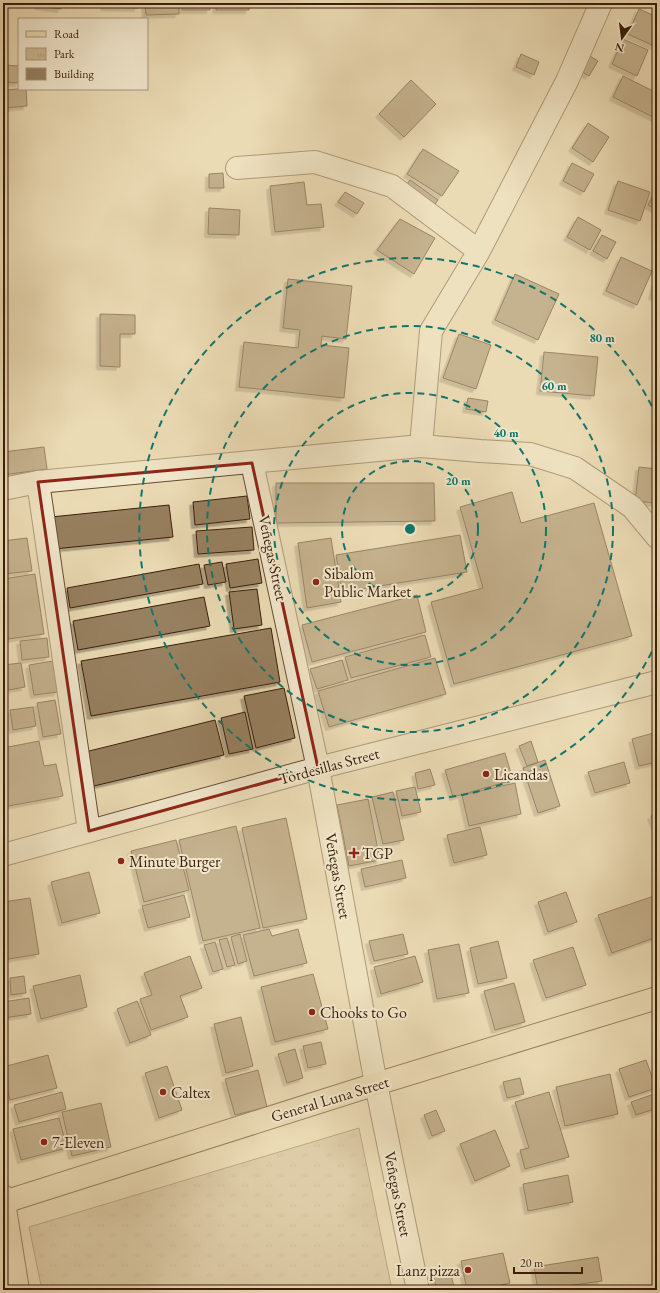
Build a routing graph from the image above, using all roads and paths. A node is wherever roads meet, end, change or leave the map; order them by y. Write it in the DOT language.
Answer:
graph roads {
  1 [pos="601,3"];
  2 [pos="237,168"];
  3 [pos="479,251"];
  4 [pos="421,446"];
  5 [pos="252,463"];
  6 [pos="38,482"];
  7 [pos="3,489"];
  8 [pos="657,537"];
  9 [pos="657,682"];
  10 [pos="318,768"];
  11 [pos="89,831"];
  12 [pos="3,855"];
  13 [pos="657,998"];
  14 [pos="376,1084"];
  15 [pos="3,1200"];
  16 [pos="18,1290"];
  17 [pos="418,1290"];
  1 -- 3 [label="street"];
  2 -- 3 [label="street"];
  3 -- 4 [label="street"];
  4 -- 5 [label="street"];
  4 -- 8 [label="street"];
  5 -- 6 [label="street"];
  5 -- 10 [label="street, Veñegas Street"];
  6 -- 7 [label="street"];
  6 -- 11 [label="street"];
  9 -- 10 [label="street, Tordesillas Street"];
  10 -- 11 [label="street, Tordesillas Street"];
  10 -- 14 [label="street, Veñegas Street"];
  11 -- 12 [label="street, Tordesillas Street"];
  13 -- 14 [label="main road, General Luna Street"];
  14 -- 15 [label="main road, General Luna Street"];
  14 -- 17 [label="street, Veñegas Street"];
  15 -- 16 [label="main road"];
}
